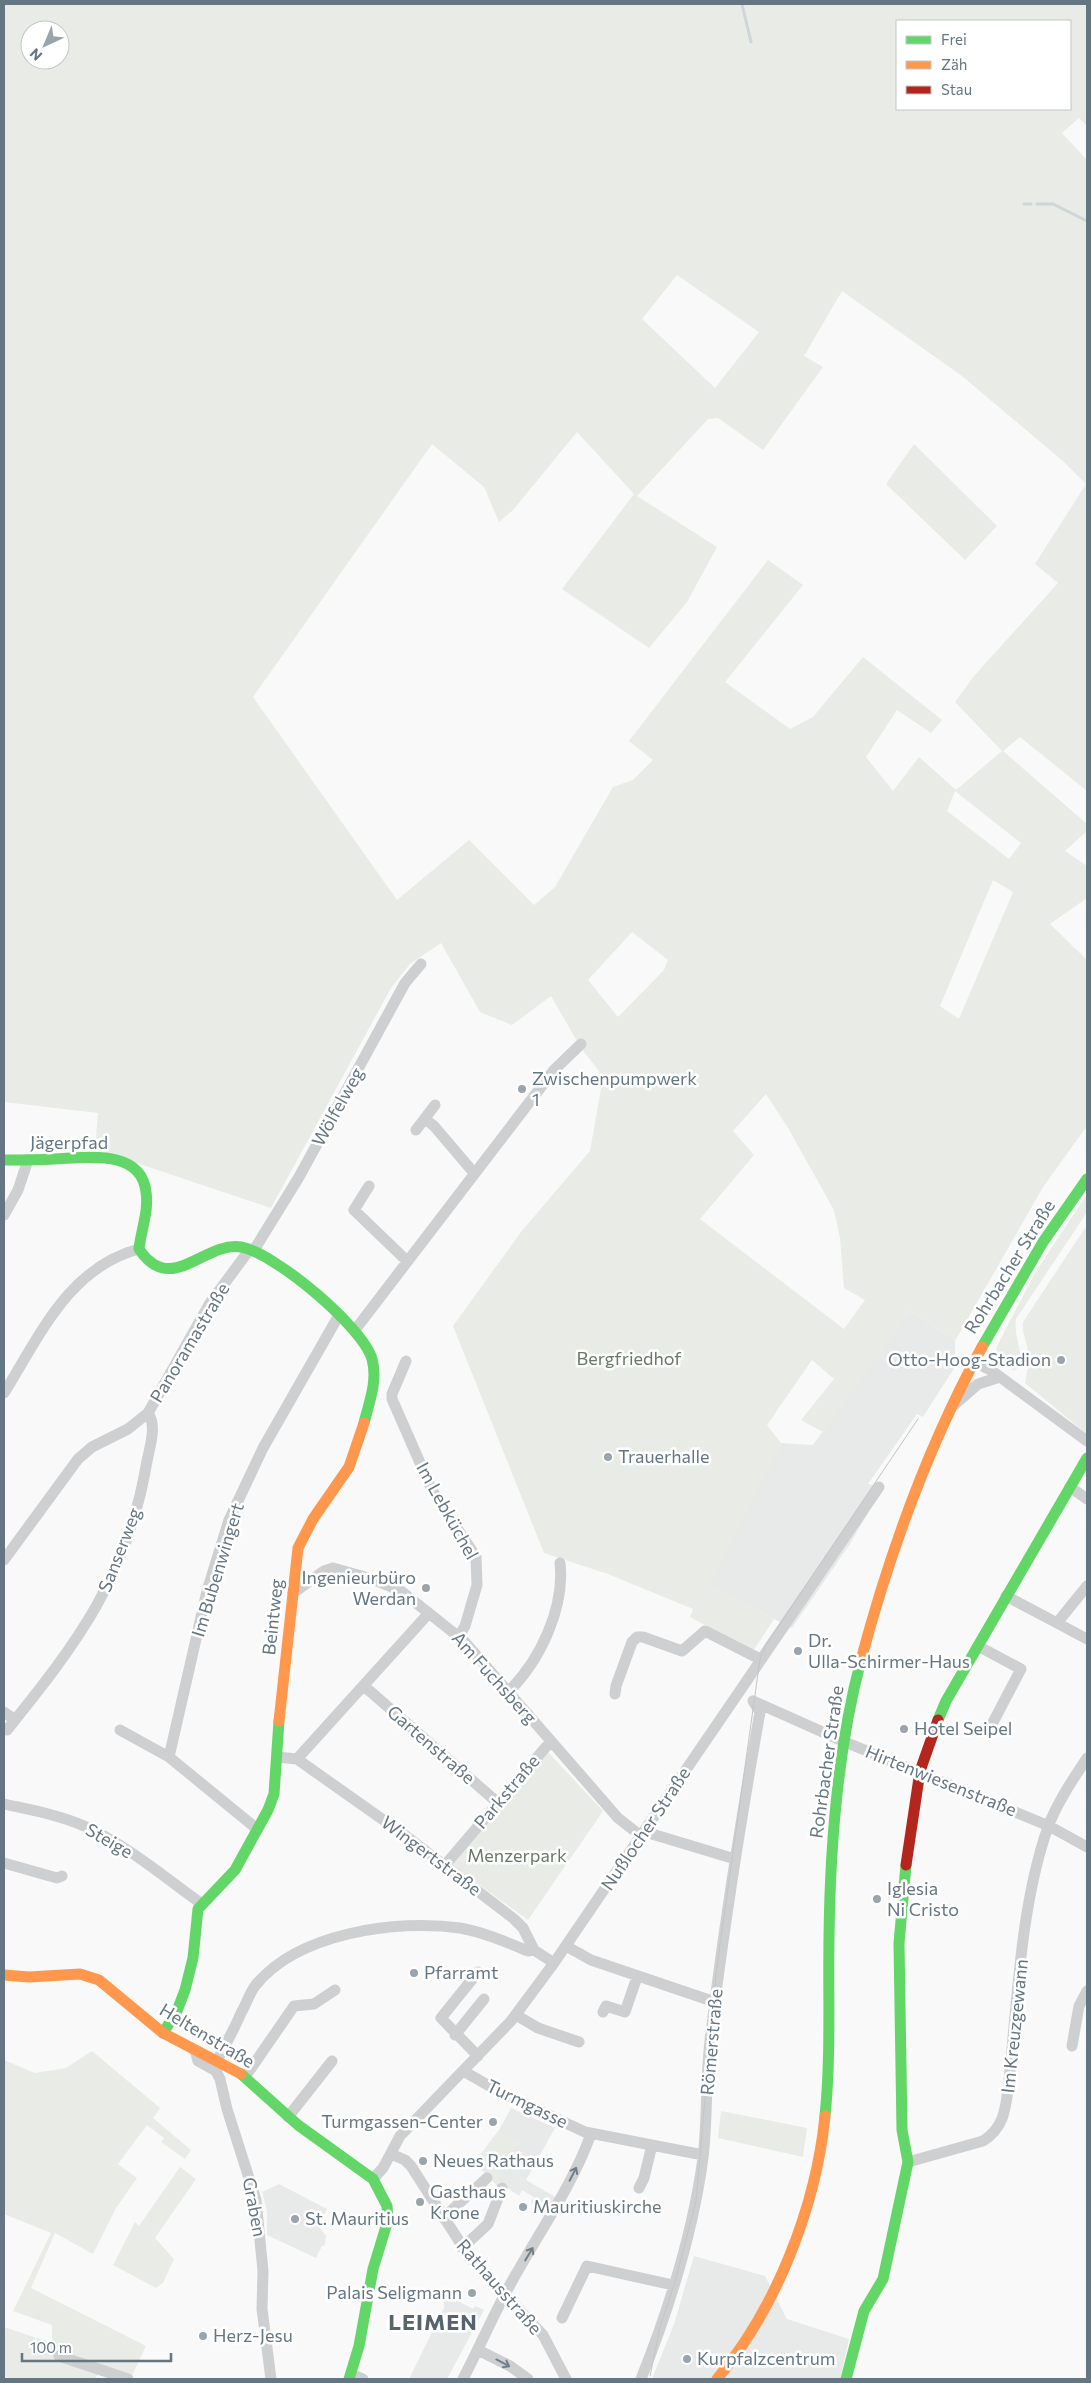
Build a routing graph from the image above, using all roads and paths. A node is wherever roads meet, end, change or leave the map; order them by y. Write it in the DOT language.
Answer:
graph roads {
  1 [pos="421,964"];
  2 [pos="580,1044"];
  3 [pos="435,1105"];
  4 [pos="425,1119"];
  5 [pos="416,1130"];
  6 [pos="4,1160"];
  7 [pos="28,1160"];
  8 [pos="474,1173"];
  9 [pos="1087,1179"];
  10 [pos="369,1186"];
  11 [pos="4,1215"];
  12 [pos="252,1249"];
  13 [pos="139,1250"];
  14 [pos="407,1262"];
  15 [pos="339,1315"];
  16 [pos="355,1330"];
  17 [pos="406,1361"];
  18 [pos="973,1361"];
  19 [pos="1000,1377"];
  20 [pos="4,1393"];
  21 [pos="950,1407"];
  22 [pos="148,1413"];
  23 [pos="1087,1441"];
  24 [pos="1087,1458"];
  25 [pos="879,1487"];
  26 [pos="1070,1487"];
  27 [pos="1087,1499"];
  28 [pos="4,1560"];
  29 [pos="560,1562"];
  30 [pos="1087,1586"];
  31 [pos="293,1593"];
  32 [pos="1006,1596"];
  33 [pos="429,1613"];
  34 [pos="1058,1623"];
  35 [pos="459,1636"];
  36 [pos="1087,1638"];
  37 [pos="978,1646"];
  38 [pos="760,1659"];
  39 [pos="364,1686"];
  40 [pos="508,1692"];
  41 [pos="739,1692"];
  42 [pos="615,1694"];
  43 [pos="752,1701"];
  44 [pos="4,1712"];
  45 [pos="15,1720"];
  46 [pos="990,1728"];
  47 [pos="7,1730"];
  48 [pos="120,1730"];
  49 [pos="551,1742"];
  50 [pos="845,1742"];
  51 [pos="169,1757"];
  52 [pos="277,1757"];
  53 [pos="1087,1758"];
  54 [pos="297,1759"];
  55 [pos="920,1771"];
  56 [pos="498,1803"];
  57 [pos="4,1804"];
  58 [pos="1049,1826"];
  59 [pos="257,1829"];
  60 [pos="643,1833"];
  61 [pos="1087,1847"];
  62 [pos="735,1858"];
  63 [pos="4,1863"];
  64 [pos="444,1866"];
  65 [pos="62,1876"];
  66 [pos="202,1904"];
  67 [pos="566,1946"];
  68 [pos="534,1950"];
  69 [pos="554,1963"];
  70 [pos="478,1972"];
  71 [pos="4,1975"];
  72 [pos="637,1977"];
  73 [pos="335,1990"];
  74 [pos="1087,1990"];
  75 [pos="484,1999"];
  76 [pos="715,2002"];
  77 [pos="606,2005"];
  78 [pos="516,2015"];
  79 [pos="163,2033"];
  80 [pos="455,2035"];
  81 [pos="579,2042"];
  82 [pos="1072,2046"];
  83 [pos="195,2050"];
  84 [pos="478,2056"];
  85 [pos="217,2061"];
  86 [pos="332,2061"];
  87 [pos="465,2072"];
  88 [pos="245,2077"];
  89 [pos="288,2118"];
  90 [pos="591,2134"];
  91 [pos="652,2145"];
  92 [pos="391,2154"];
  93 [pos="703,2155"];
  94 [pos="908,2162"];
  95 [pos="488,2178"];
  96 [pos="373,2180"];
  97 [pos="502,2188"];
  98 [pos="638,2188"];
  99 [pos="443,2218"];
  100 [pos="462,2248"];
  101 [pos="672,2288"];
  102 [pos="504,2296"];
  103 [pos="562,2318"];
  104 [pos="478,2350"];
  105 [pos="58,2356"];
  106 [pos="350,2377"];
  107 [pos="128,2379"];
  108 [pos="271,2379"];
  109 [pos="363,2379"];
  110 [pos="464,2379"];
  111 [pos="527,2379"];
  112 [pos="566,2379"];
  113 [pos="642,2379"];
  114 [pos="717,2379"];
  115 [pos="846,2379"];
  1 -- 12 [label="street, Wölfelweg"];
  2 -- 8 [label="street"];
  3 -- 4 [label="street"];
  4 -- 5 [label="street"];
  4 -- 8 [label="street"];
  6 -- 7 [label="street, Jägerpfad"];
  7 -- 11 [label="street"];
  7 -- 13 [label="street, Jägerpfad"];
  8 -- 14 [label="street"];
  9 -- 18 [label="street, Rohrbacher Straße"];
  10 -- 14 [label="street"];
  12 -- 13 [label="street"];
  12 -- 15 [label="street, Beintweg"];
  12 -- 22 [label="street, Panoramastraße"];
  13 -- 20 [label="street"];
  14 -- 16 [label="street"];
  15 -- 16 [label="street, Beintweg"];
  15 -- 51 [label="street, Im Bubenwingert"];
  16 -- 31 [label="street, Beintweg"];
  17 -- 35 [label="street, Im Lebküchel"];
  18 -- 19 [label="street"];
  18 -- 21 [label="street, Rohrbacher Straße"];
  19 -- 21 [label="street"];
  19 -- 23 [label="street"];
  21 -- 50 [label="street, Rohrbacher Straße"];
  22 -- 28 [label="street, Panoramastraße"];
  22 -- 45 [label="street, Sanserweg"];
  24 -- 26 [label="street"];
  25 -- 38 [label="street, Nußlocher Straße"];
  26 -- 27 [label="street"];
  26 -- 32 [label="street"];
  29 -- 40 [label="street"];
  30 -- 34 [label="street"];
  31 -- 33 [label="street, Am Fuchsberg"];
  31 -- 52 [label="street, Beintweg"];
  32 -- 34 [label="street"];
  32 -- 37 [label="street"];
  33 -- 35 [label="street, Am Fuchsberg"];
  33 -- 39 [label="street"];
  34 -- 36 [label="street"];
  35 -- 40 [label="street, Am Fuchsberg"];
  37 -- 46 [label="street"];
  37 -- 55 [label="street"];
  38 -- 41 [label="street, Nußlocher Straße"];
  38 -- 42 [label="street"];
  39 -- 54 [label="street"];
  39 -- 56 [label="street, Gartenstraße"];
  40 -- 49 [label="street, Am Fuchsberg"];
  41 -- 43 [label="street, Hirtenwiesenstraße"];
  41 -- 60 [label="street, Nußlocher Straße"];
  43 -- 50 [label="street, Hirtenwiesenstraße"];
  43 -- 62 [label="street, Römerstraße"];
  44 -- 45 [label="street"];
  45 -- 47 [label="street, Sanserweg"];
  48 -- 51 [label="street"];
  49 -- 56 [label="street, Parkstraße"];
  49 -- 60 [label="street, Am Fuchsberg"];
  50 -- 55 [label="street, Hirtenwiesenstraße"];
  50 -- 114 [label="street, Rohrbacher Straße"];
  51 -- 59 [label="street"];
  52 -- 54 [label="street"];
  52 -- 59 [label="street, Beintweg"];
  53 -- 58 [label="street, Im Kreuzgewann"];
  54 -- 64 [label="street, Wingertstraße"];
  55 -- 58 [label="street, Hirtenwiesenstraße"];
  55 -- 94 [label="street"];
  56 -- 64 [label="street, Parkstraße"];
  57 -- 66 [label="street, Steige"];
  58 -- 61 [label="street, Hirtenwiesenstraße"];
  58 -- 94 [label="street, Im Kreuzgewann"];
  59 -- 66 [label="street, Beintweg"];
  60 -- 62 [label="street, Am Fuchsberg"];
  60 -- 67 [label="street, Nußlocher Straße"];
  62 -- 76 [label="street, Römerstraße"];
  63 -- 65 [label="street"];
  64 -- 68 [label="street, Wingertstraße"];
  66 -- 79 [label="street, Beintweg"];
  67 -- 69 [label="street, Nußlocher Straße"];
  67 -- 72 [label="street"];
  68 -- 69 [label="street, Wingertstraße"];
  68 -- 85 [label="street"];
  69 -- 78 [label="street, Nußlocher Straße"];
  70 -- 80 [label="street"];
  71 -- 79 [label="street, Heltenstraße"];
  72 -- 76 [label="street"];
  72 -- 77 [label="street"];
  73 -- 88 [label="street"];
  74 -- 82 [label="street"];
  75 -- 80 [label="street"];
  76 -- 93 [label="street, Römerstraße"];
  78 -- 81 [label="street"];
  78 -- 84 [label="street, Nußlocher Straße"];
  79 -- 83 [label="street, Heltenstraße"];
  80 -- 84 [label="street"];
  83 -- 85 [label="street, Heltenstraße"];
  83 -- 108 [label="street, Graben"];
  84 -- 87 [label="street, Nußlocher Straße"];
  85 -- 88 [label="street, Heltenstraße"];
  86 -- 89 [label="street"];
  87 -- 90 [label="street, Turmgasse"];
  87 -- 92 [label="street, Nußlocher Straße"];
  88 -- 89 [label="street, Heltenstraße"];
  89 -- 96 [label="street, Heltenstraße"];
  90 -- 91 [label="street, Turmgasse"];
  102 -- 90 [label="street, one-way"];
  91 -- 93 [label="street, Turmgasse"];
  91 -- 98 [label="street"];
  92 -- 96 [label="street"];
  92 -- 99 [label="street, Rathausstraße"];
  93 -- 101 [label="street, Römerstraße"];
  94 -- 115 [label="street"];
  95 -- 99 [label="street"];
  96 -- 106 [label="street"];
  97 -- 100 [label="street"];
  99 -- 100 [label="street, Rathausstraße"];
  100 -- 102 [label="street, Rathausstraße"];
  101 -- 103 [label="street"];
  101 -- 113 [label="street, Römerstraße"];
  102 -- 104 [label="street"];
  102 -- 112 [label="street, Rathausstraße"];
  104 -- 110 [label="street"];
  104 -- 111 [label="street, one-way"];
  105 -- 107 [label="street"];
  106 -- 109 [label="street"];
}
